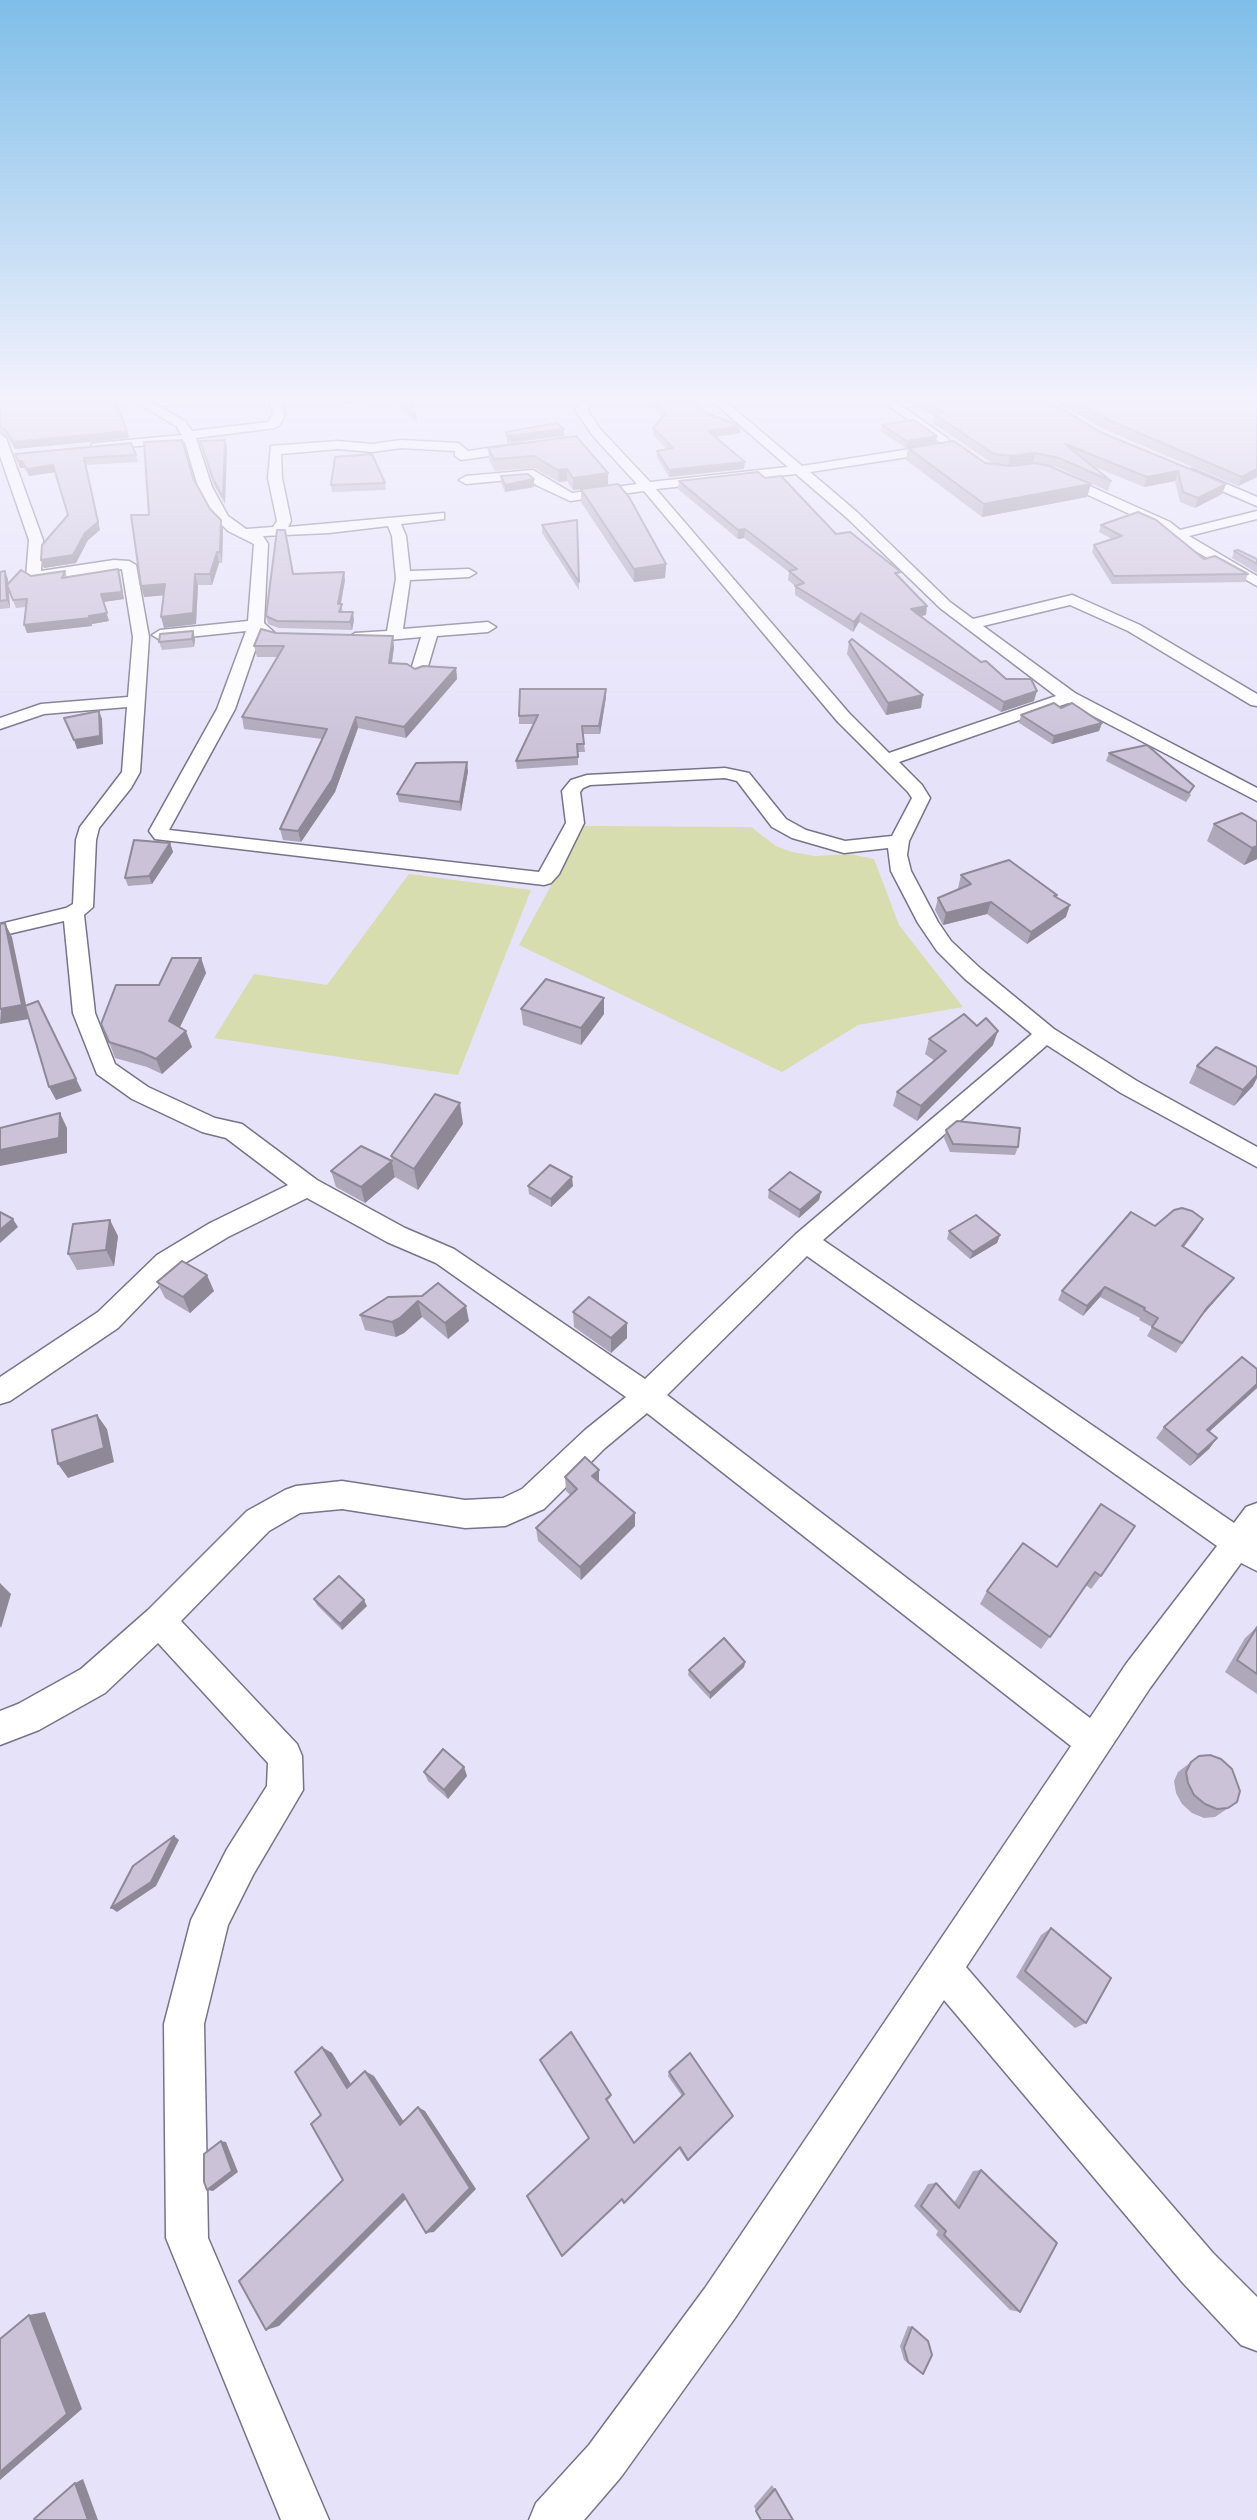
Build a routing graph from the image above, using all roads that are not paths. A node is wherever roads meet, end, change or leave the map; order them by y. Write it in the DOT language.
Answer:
graph roads {
  1 [pos="30,519"];
  2 [pos="223,519"];
  3 [pos="283,519"];
  4 [pos="415,519"];
  5 [pos="674,519"];
  6 [pos="856,519"];
  7 [pos="1152,519"];
  8 [pos="1243,519"];
  9 [pos="393,521"];
  10 [pos="278,532"];
  11 [pos="245,533"];
  12 [pos="1177,535"];
  13 [pos="469,573"];
  14 [pos="403,576"];
  15 [pos="1257,582"];
  16 [pos="970,624"];
  17 [pos="256,625"];
  18 [pos="488,627"];
  19 [pos="430,633"];
  20 [pos="279,636"];
  21 [pos="394,636"];
  22 [pos="141,637"];
  23 [pos="337,638"];
  24 [pos="418,673"];
  25 [pos="1069,697"];
  26 [pos="137,701"];
  27 [pos="1257,701"];
  28 [pos="0,724"];
  29 [pos="886,760"];
  30 [pos="1257,794"];
  31 [pos="899,841"];
  32 [pos="73,913"];
  33 [pos="0,930"];
  34 [pos="1046,1034"];
  35 [pos="1257,1158"];
  36 [pos="308,1187"];
  37 [pos="805,1241"];
  38 [pos="0,1392"];
  39 [pos="646,1396"];
  40 [pos="1251,1538"];
  41 [pos="159,1620"];
  42 [pos="0,1728"];
  43 [pos="1094,1742"];
  44 [pos="943,1969"];
  45 [pos="1257,2329"];
  46 [pos="305,2520"];
  47 [pos="553,2520"];
  1 -- 22 [label="street"];
  2 -- 11 [label="street"];
  3 -- 10 [label="street"];
  4 -- 9 [label="street"];
  5 -- 29 [label="street"];
  6 -- 16 [label="street"];
  7 -- 12 [label="street"];
  8 -- 12 [label="street"];
  9 -- 10 [label="street"];
  9 -- 14 [label="street"];
  10 -- 11 [label="street"];
  11 -- 17 [label="street"];
  12 -- 15 [label="street"];
  13 -- 14 [label="street"];
  14 -- 21 [label="street"];
  16 -- 25 [label="street"];
  16 -- 27 [label="street"];
  17 -- 20 [label="street"];
  17 -- 22 [label="street"];
  17 -- 31 [label="street"];
  18 -- 19 [label="street"];
  19 -- 21 [label="street"];
  19 -- 24 [label="street"];
  21 -- 23 [label="street"];
  22 -- 26 [label="street"];
  25 -- 29 [label="street"];
  25 -- 30 [label="street"];
  26 -- 28 [label="street"];
  26 -- 32 [label="street"];
  29 -- 31 [label="street"];
  31 -- 34 [label="street"];
  32 -- 33 [label="street"];
  32 -- 36 [label="street"];
  34 -- 35 [label="street"];
  34 -- 37 [label="street"];
  36 -- 38 [label="street"];
  36 -- 39 [label="street"];
  37 -- 39 [label="street"];
  37 -- 40 [label="street"];
  39 -- 41 [label="street"];
  39 -- 43 [label="street"];
  40 -- 43 [label="street"];
  41 -- 42 [label="street"];
  41 -- 46 [label="street"];
  43 -- 44 [label="street"];
  44 -- 45 [label="street"];
  44 -- 47 [label="street"];
}
